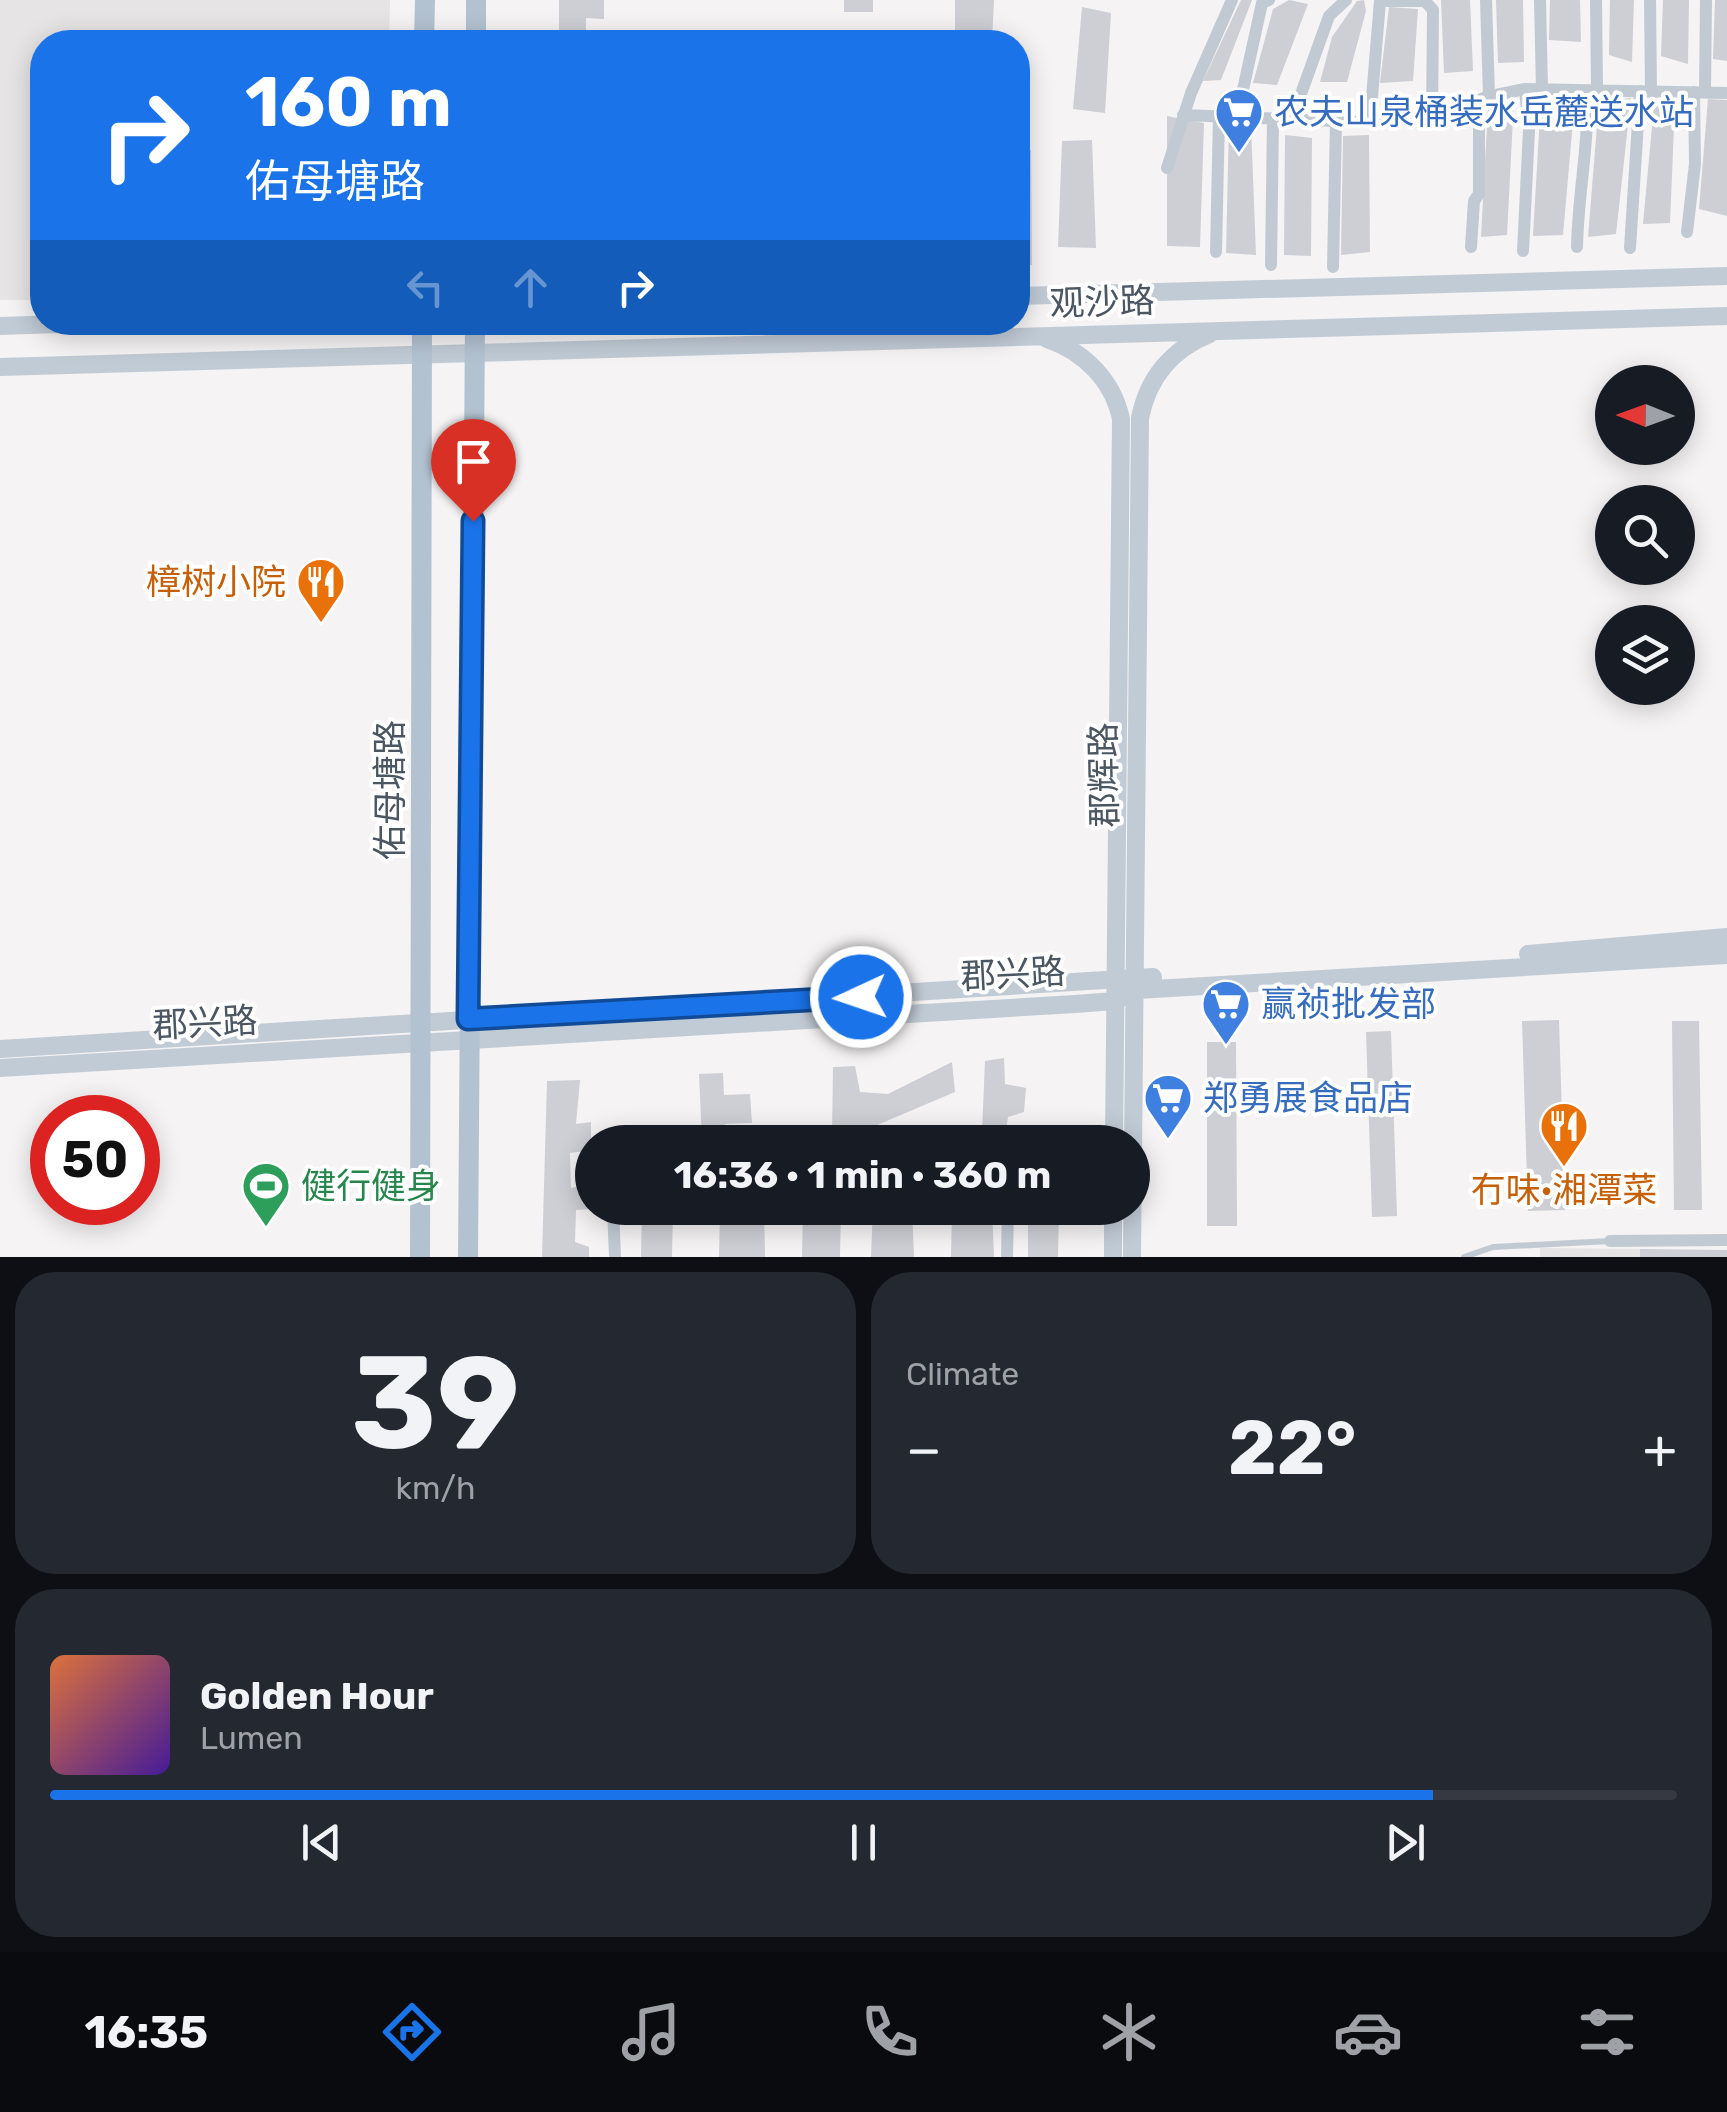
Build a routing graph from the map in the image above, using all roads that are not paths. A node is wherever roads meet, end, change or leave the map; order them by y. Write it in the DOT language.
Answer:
graph roads {
  1 [pos="425,0"];
  2 [pos="476,0"];
  3 [pos="1232,0"];
  4 [pos="1346,0"];
  5 [pos="1486,0"];
  6 [pos="1540,0"];
  7 [pos="1596,0"];
  8 [pos="1650,0"];
  9 [pos="1706,0"];
  10 [pos="1411,1"];
  11 [pos="1266,2"];
  12 [pos="424,30"];
  13 [pos="476,30"];
  14 [pos="1525,89"];
  15 [pos="1542,89"];
  16 [pos="1592,90"];
  17 [pos="1645,91"];
  18 [pos="1699,92"];
  19 [pos="1727,93"];
  20 [pos="1484,98"];
  21 [pos="1183,115"];
  22 [pos="1219,116"];
  23 [pos="1237,117"];
  24 [pos="1273,118"];
  25 [pos="1432,118"];
  26 [pos="1292,119"];
  27 [pos="1336,121"];
  28 [pos="1370,122"];
  29 [pos="1167,168"];
  30 [pos="1688,232"];
  31 [pos="1471,247"];
  32 [pos="1577,248"];
  33 [pos="1630,248"];
  34 [pos="1523,251"];
  35 [pos="1216,252"];
  36 [pos="1271,266"];
  37 [pos="1334,266"];
  38 [pos="1727,276"];
  39 [pos="1030,296"];
  40 [pos="1727,316"];
  41 [pos="30,325"];
  42 [pos="0,326"];
  43 [pos="1219,330"];
  44 [pos="422,335"];
  45 [pos="475,335"];
  46 [pos="1042,337"];
  47 [pos="474,355"];
  48 [pos="423,356"];
  49 [pos="0,368"];
  50 [pos="1727,938"];
  51 [pos="1727,955"];
  52 [pos="1115,980"];
  53 [pos="1137,984"];
  54 [pos="1115,1001"];
  55 [pos="468,1030"];
  56 [pos="421,1032"];
  57 [pos="0,1049"];
  58 [pos="0,1068"];
  59 [pos="1114,1125"];
  60 [pos="614,1225"];
  61 [pos="1008,1225"];
  62 [pos="1113,1225"];
  63 [pos="1727,1240"];
  64 [pos="1610,1242"];
  65 [pos="420,1257"];
  66 [pos="468,1257"];
  67 [pos="615,1257"];
  68 [pos="1007,1257"];
  69 [pos="1113,1257"];
  70 [pos="1132,1257"];
  71 [pos="1464,1257"];
  1 -- 12 [label="main road"];
  2 -- 13 [label="main road"];
  3 -- 21 [label="street"];
  4 -- 26 [label="street"];
  5 -- 20 [label="street"];
  6 -- 15 [label="street"];
  7 -- 16 [label="street"];
  8 -- 17 [label="street"];
  9 -- 18 [label="street"];
  10 -- 25 [label="street"];
  10 -- 28 [label="street"];
  11 -- 23 [label="street"];
  14 -- 15 [label="street"];
  14 -- 20 [label="street"];
  14 -- 34 [label="street"];
  15 -- 16 [label="street"];
  16 -- 17 [label="street"];
  16 -- 32 [label="street"];
  17 -- 18 [label="street"];
  17 -- 33 [label="street"];
  18 -- 19 [label="street"];
  18 -- 30 [label="street"];
  20 -- 25 [label="street"];
  20 -- 31 [label="street"];
  21 -- 22 [label="street"];
  21 -- 29 [label="street"];
  22 -- 23 [label="street"];
  22 -- 35 [label="street"];
  23 -- 24 [label="street"];
  24 -- 26 [label="street"];
  24 -- 36 [label="street"];
  25 -- 28 [label="street"];
  26 -- 27 [label="street"];
  27 -- 28 [label="street"];
  27 -- 37 [label="street"];
  38 -- 39 [label="main road, 观沙路"];
  40 -- 43 [label="main road, 观沙路"];
  41 -- 42 [label="main road"];
  43 -- 46 [label="main road, 观沙路"];
  43 -- 53 [label="main road, 郡辉路"];
  44 -- 48 [label="main road, 佑母塘路"];
  45 -- 47 [label="main road"];
  46 -- 47 [label="main road, 观沙路"];
  46 -- 52 [label="main road, 郡辉路"];
  47 -- 48 [label="main road, 观沙路"];
  47 -- 55 [label="main road"];
  48 -- 49 [label="main road, 观沙路"];
  48 -- 56 [label="main road, 佑母塘路"];
  50 -- 53 [label="main road, 郡兴路"];
  51 -- 53 [label="main road, 郡兴路"];
  52 -- 53 [label="main road, 郡兴路"];
  52 -- 54 [label="main road, 郡辉路"];
  52 -- 55 [label="main road, 郡兴路"];
  53 -- 54 [label="main road, 郡兴路"];
  53 -- 70 [label="main road, 郡辉路"];
  54 -- 55 [label="main road, 郡兴路"];
  54 -- 59 [label="main road, 郡辉路"];
  55 -- 56 [label="main road, 郡兴路"];
  55 -- 66 [label="main road"];
  56 -- 57 [label="main road, 郡兴路"];
  56 -- 58 [label="main road, 郡兴路"];
  56 -- 65 [label="main road, 佑母塘路"];
  60 -- 67 [label="street"];
  61 -- 68 [label="street"];
  62 -- 69 [label="main road"];
  63 -- 64 [label="street"];
  64 -- 71 [label="lane"];
}
